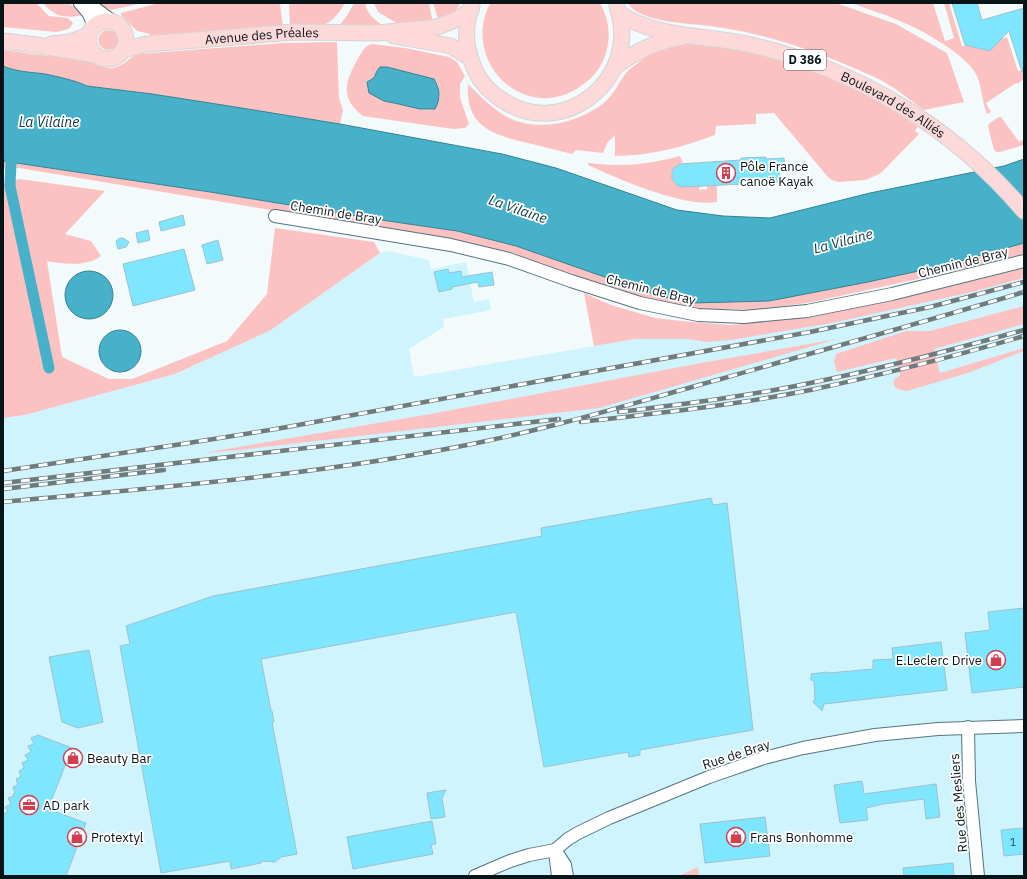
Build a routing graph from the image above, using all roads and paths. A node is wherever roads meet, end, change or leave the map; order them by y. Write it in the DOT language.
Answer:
graph roads {
  1 [pos="80,3"];
  2 [pos="472,6"];
  3 [pos="617,8"];
  4 [pos="115,23"];
  5 [pos="91,31"];
  6 [pos="378,33"];
  7 [pos="126,35"];
  8 [pos="689,35"];
  9 [pos="3,41"];
  10 [pos="147,44"];
  11 [pos="36,45"];
  12 [pos="124,50"];
  13 [pos="95,55"];
  14 [pos="470,56"];
  15 [pos="616,66"];
  16 [pos="1024,211"];
  17 [pos="275,216"];
  18 [pos="1024,261"];
  19 [pos="1024,726"];
  20 [pos="968,727"];
  21 [pos="555,850"];
  22 [pos="474,876"];
  23 [pos="558,876"];
  24 [pos="567,876"];
  25 [pos="978,876"];
  1 -- 4 [label="street"];
  1 -- 5 [label="street"];
  2 -- 6 [label="main road, Avenue des Préales"];
  2 -- 14 [label="main road"];
  3 -- 8 [label="main road, Boulevard des Alliés"];
  3 -- 15 [label="main road"];
  4 -- 5 [label="main road"];
  4 -- 7 [label="main road"];
  5 -- 11 [label="main road"];
  5 -- 13 [label="main road"];
  6 -- 10 [label="main road, Avenue des Préales"];
  6 -- 14 [label="main road, Avenue des Préales"];
  7 -- 10 [label="main road"];
  7 -- 12 [label="main road"];
  8 -- 15 [label="main road"];
  8 -- 16 [label="main road, Boulevard des Alliés / D 386"];
  9 -- 11 [label="main road"];
  10 -- 12 [label="main road, Avenue des Préales"];
  11 -- 13 [label="main road"];
  12 -- 13 [label="main road"];
  14 -- 15 [label="main road"];
  17 -- 18 [label="street, Chemin de Bray"];
  19 -- 20 [label="street, Rue de Bray"];
  20 -- 21 [label="street, Rue de Bray"];
  20 -- 25 [label="street, Rue des Mesliers"];
  21 -- 22 [label="street, Rue de Bray"];
  21 -- 23 [label="street"];
  21 -- 24 [label="street"];
}
